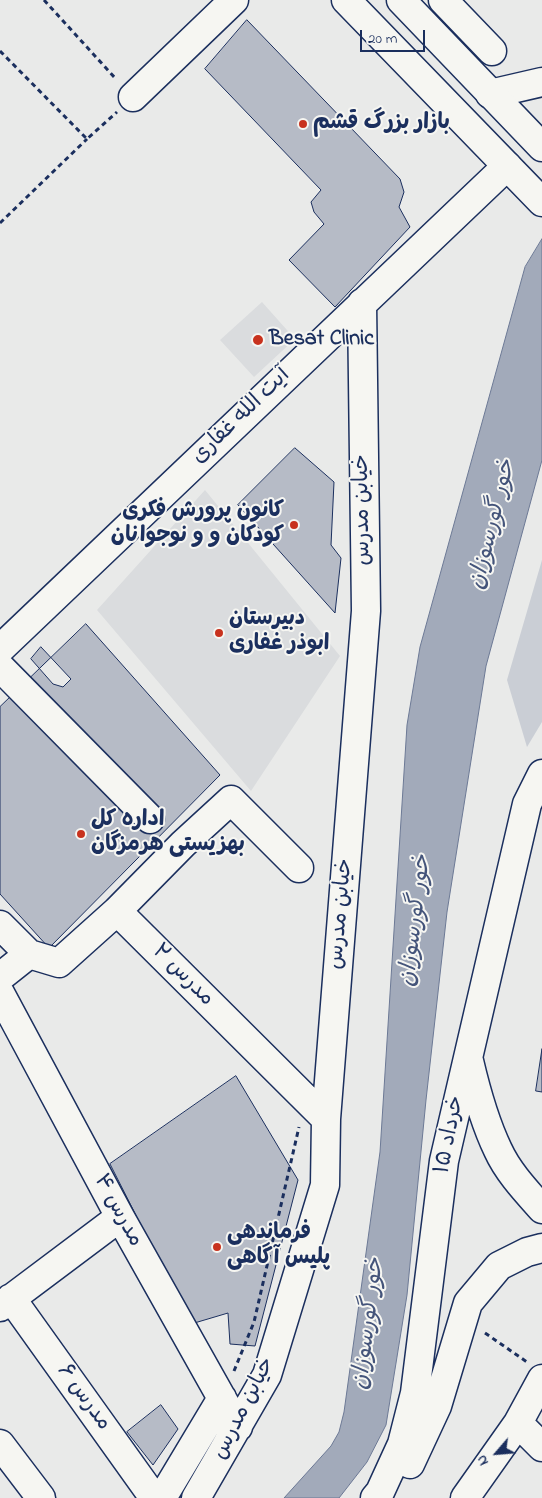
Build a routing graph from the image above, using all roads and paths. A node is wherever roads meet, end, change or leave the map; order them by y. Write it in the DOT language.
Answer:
graph roads {
  1 [pos="44,0"];
  2 [pos="234,0"];
  3 [pos="346,0"];
  4 [pos="401,0"];
  5 [pos="443,0"];
  6 [pos="0,51"];
  7 [pos="492,51"];
  8 [pos="542,82"];
  9 [pos="490,94"];
  10 [pos="133,96"];
  11 [pos="87,140"];
  12 [pos="542,147"];
  13 [pos="507,166"];
  14 [pos="540,200"];
  15 [pos="0,223"];
  16 [pos="362,303"];
  17 [pos="0,649"];
  18 [pos="0,667"];
  19 [pos="542,774"];
  20 [pos="150,819"];
  21 [pos="298,868"];
  22 [pos="117,911"];
  23 [pos="0,925"];
  24 [pos="28,954"];
  25 [pos="0,977"];
  26 [pos="0,993"];
  27 [pos="468,1054"];
  28 [pos="305,1099"];
  29 [pos="326,1119"];
  30 [pos="542,1209"];
  31 [pos="120,1217"];
  32 [pos="542,1248"];
  33 [pos="6,1303"];
  34 [pos="464,1318"];
  35 [pos="538,1373"];
  36 [pos="222,1398"];
  37 [pos="518,1423"];
  38 [pos="238,1427"];
  39 [pos="0,1444"];
  40 [pos="542,1447"];
  41 [pos="377,1495"];
  42 [pos="41,1498"];
  43 [pos="154,1498"];
  44 [pos="162,1498"];
  45 [pos="196,1498"];
  46 [pos="465,1498"];
  1 -- 10 [label="path"];
  2 -- 10 [label="street"];
  3 -- 13 [label="street"];
  4 -- 9 [label="street"];
  5 -- 7 [label="street"];
  6 -- 11 [label="path"];
  8 -- 9 [label="street"];
  9 -- 12 [label="street"];
  10 -- 11 [label="path"];
  11 -- 15 [label="path"];
  13 -- 14 [label="street"];
  13 -- 16 [label="street, آیت الله غفاری"];
  16 -- 17 [label="street, آیت الله غفاری"];
  16 -- 29 [label="street, خیابن مدرس"];
  18 -- 20 [label="street"];
  19 -- 27 [label="street, ۱۵ خرداد"];
  21 -- 22 [label="street"];
  22 -- 24 [label="street"];
  22 -- 28 [label="street, مدرس ۲"];
  23 -- 24 [label="street"];
  24 -- 25 [label="street"];
  26 -- 31 [label="street, مدرس ۴"];
  27 -- 30 [label="street"];
  27 -- 41 [label="street, ۱۵ خرداد"];
  28 -- 29 [label="street, مدرس ۲"];
  28 -- 36 [label="path"];
  29 -- 38 [label="street, خیابن مدرس"];
  31 -- 33 [label="street"];
  31 -- 36 [label="street, مدرس ۴"];
  32 -- 34 [label="street"];
  33 -- 43 [label="street, مدرس ۶"];
  34 -- 35 [label="path"];
  34 -- 41 [label="street"];
  35 -- 37 [label="street"];
  36 -- 38 [label="street, مدرس ۴"];
  36 -- 44 [label="street"];
  37 -- 40 [label="street"];
  37 -- 46 [label="street"];
  38 -- 45 [label="street, خیابن مدرس"];
  39 -- 42 [label="street"];
}
